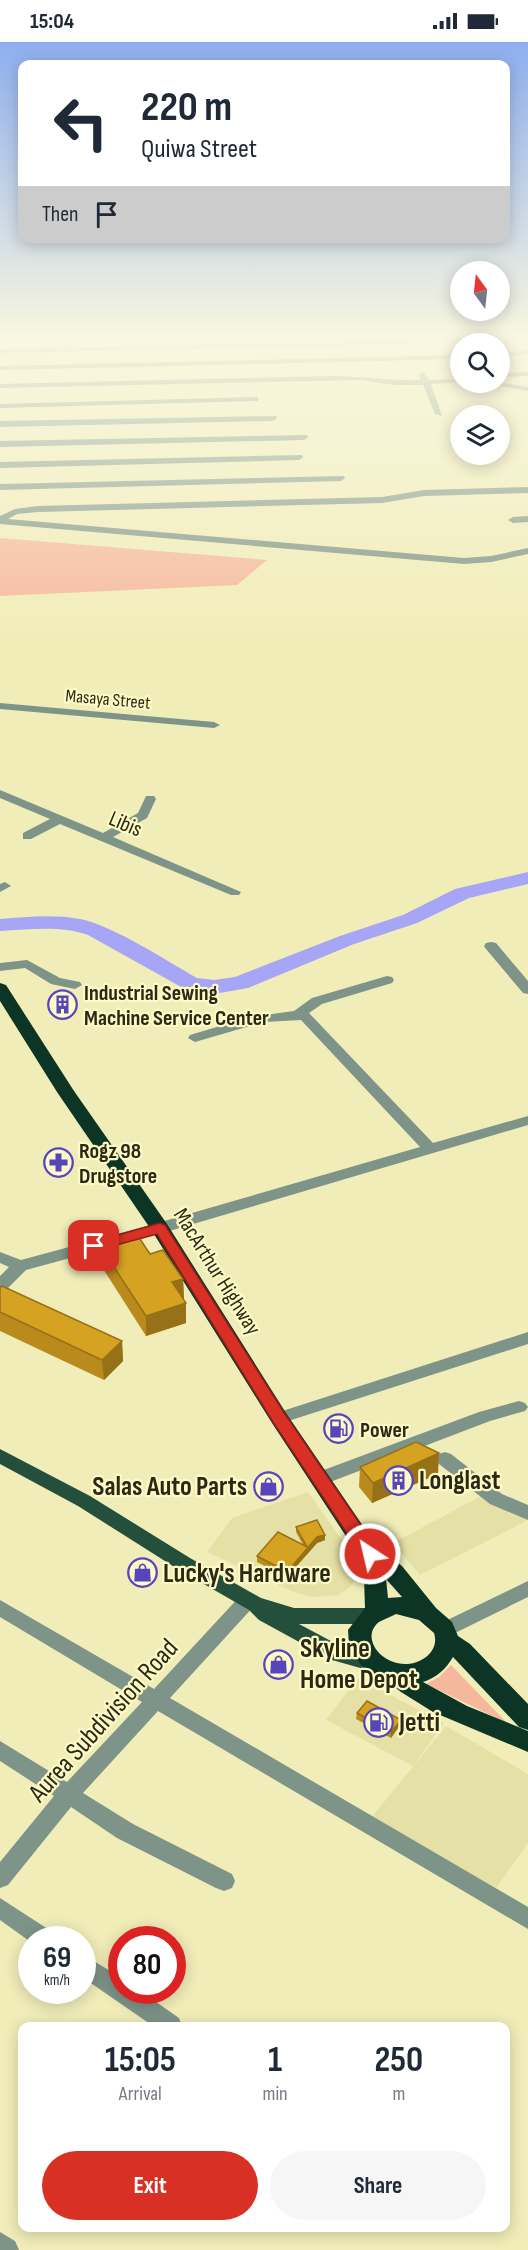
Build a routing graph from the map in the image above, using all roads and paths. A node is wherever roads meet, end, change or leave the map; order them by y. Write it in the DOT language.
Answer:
graph roads {
  1 [pos="199,439"];
  2 [pos="150,440"];
  3 [pos="0,444"];
  4 [pos="299,457"];
  5 [pos="151,461"];
  6 [pos="0,465"];
  7 [pos="341,477"];
  8 [pos="154,483"];
  9 [pos="0,487"];
  10 [pos="528,490"];
  11 [pos="155,505"];
  12 [pos="528,519"];
  13 [pos="0,520"];
  14 [pos="513,520"];
  15 [pos="528,550"];
  16 [pos="0,706"];
  17 [pos="214,724"];
  18 [pos="0,794"];
  19 [pos="150,799"];
  20 [pos="60,819"];
  21 [pos="27,836"];
  22 [pos="104,837"];
  23 [pos="236,892"];
  24 [pos="491,946"];
  25 [pos="0,967"];
  26 [pos="387,981"];
  27 [pos="75,985"];
  28 [pos="0,988"];
  29 [pos="528,990"];
  30 [pos="297,1015"];
  31 [pos="195,1038"];
  32 [pos="528,1120"];
  33 [pos="428,1147"];
  34 [pos="160,1228"];
  35 [pos="0,1257"];
  36 [pos="20,1266"];
  37 [pos="0,1286"];
  38 [pos="528,1338"];
  39 [pos="519,1407"];
  40 [pos="279,1418"];
  41 [pos="0,1456"];
  42 [pos="445,1459"];
  43 [pos="319,1479"];
  44 [pos="528,1513"];
  45 [pos="370,1554"];
  46 [pos="528,1588"];
  47 [pos="252,1602"];
  48 [pos="0,1608"];
  49 [pos="426,1611"];
  50 [pos="373,1613"];
  51 [pos="445,1635"];
  52 [pos="371,1663"];
  53 [pos="396,1674"];
  54 [pos="158,1699"];
  55 [pos="528,1720"];
  56 [pos="528,1742"];
  57 [pos="0,1750"];
  58 [pos="69,1794"];
  59 [pos="0,1878"];
  60 [pos="224,1881"];
  61 [pos="0,1908"];
  62 [pos="528,1919"];
  63 [pos="26,1926"];
  64 [pos="96,1974"];
  65 [pos="165,2022"];
  66 [pos="0,2246"];
  67 [pos="6,2250"];
  1 -- 2 [label="street"];
  2 -- 3 [label="street"];
  2 -- 5 [label="street"];
  4 -- 5 [label="street"];
  5 -- 6 [label="street"];
  5 -- 8 [label="street"];
  7 -- 8 [label="street"];
  8 -- 9 [label="street"];
  8 -- 11 [label="street"];
  10 -- 11 [label="street"];
  11 -- 13 [label="street"];
  12 -- 14 [label="street"];
  13 -- 15 [label="street"];
  16 -- 17 [label="street, Masaya Street"];
  18 -- 20 [label="street, Libis"];
  19 -- 22 [label="street"];
  20 -- 21 [label="street"];
  20 -- 22 [label="street, Libis"];
  22 -- 23 [label="street, Libis"];
  24 -- 29 [label="street"];
  25 -- 27 [label="street"];
  26 -- 30 [label="street"];
  28 -- 34 [label="highway, MacArthur Highway"];
  30 -- 31 [label="street"];
  30 -- 33 [label="street"];
  32 -- 33 [label="street"];
  33 -- 34 [label="street"];
  34 -- 36 [label="street"];
  34 -- 40 [label="highway, MacArthur Highway"];
  35 -- 36 [label="street"];
  36 -- 37 [label="street"];
  38 -- 40 [label="street"];
  39 -- 43 [label="street"];
  40 -- 43 [label="highway, MacArthur Highway"];
  41 -- 47 [label="main road"];
  42 -- 44 [label="street"];
  43 -- 45 [label="highway, MacArthur Highway"];
  45 -- 49 [label="highway, MacArthur Highway"];
  45 -- 50 [label="highway, MacArthur Highway"];
  46 -- 51 [label="street"];
  47 -- 50 [label="main road"];
  47 -- 52 [label="main road"];
  47 -- 54 [label="street, Aurea Subdivision Road"];
  48 -- 54 [label="street"];
  49 -- 50 [label="highway"];
  49 -- 51 [label="highway, MacArthur Highway"];
  50 -- 52 [label="highway, MacArthur Highway"];
  51 -- 53 [label="highway"];
  51 -- 55 [label="highway, MacArthur Highway"];
  52 -- 53 [label="highway"];
  53 -- 56 [label="highway"];
  54 -- 58 [label="street, Aurea Subdivision Road"];
  54 -- 62 [label="street"];
  57 -- 58 [label="street"];
  58 -- 59 [label="street, Aurea Subdivision Road"];
  58 -- 60 [label="street"];
  61 -- 63 [label="street"];
  64 -- 65 [label="street"];
  66 -- 67 [label="street"];
}
